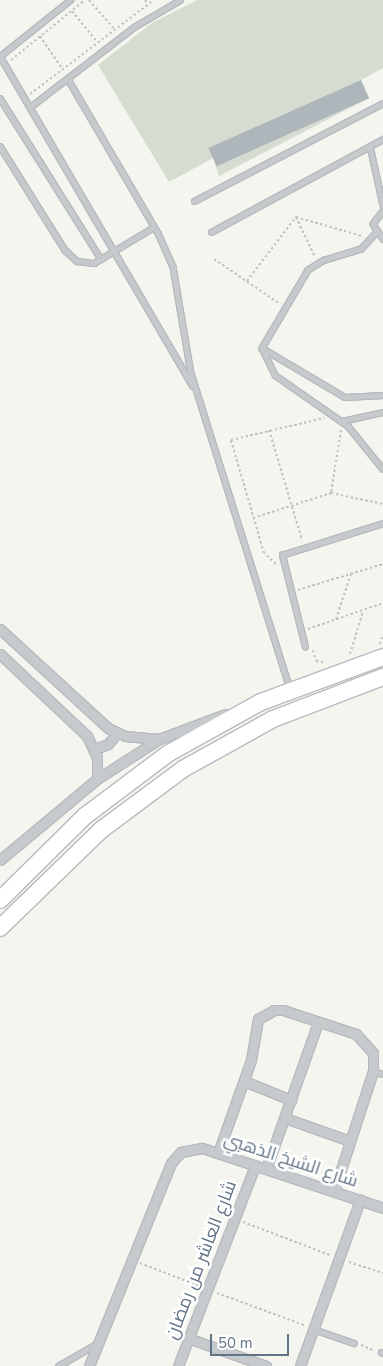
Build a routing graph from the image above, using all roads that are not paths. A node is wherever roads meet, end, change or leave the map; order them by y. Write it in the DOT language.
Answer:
graph roads {
  1 [pos="70,0"];
  2 [pos="180,0"];
  3 [pos="0,56"];
  4 [pos="68,79"];
  5 [pos="0,98"];
  6 [pos="383,103"];
  7 [pos="30,107"];
  8 [pos="383,139"];
  9 [pos="0,146"];
  10 [pos="370,146"];
  11 [pos="194,201"];
  12 [pos="383,205"];
  13 [pos="383,211"];
  14 [pos="154,227"];
  15 [pos="211,232"];
  16 [pos="376,234"];
  17 [pos="383,239"];
  18 [pos="113,252"];
  19 [pos="101,259"];
  20 [pos="262,348"];
  21 [pos="196,389"];
  22 [pos="383,395"];
  23 [pos="383,412"];
  24 [pos="342,421"];
  25 [pos="383,468"];
  26 [pos="383,523"];
  27 [pos="0,629"];
  28 [pos="305,647"];
  29 [pos="379,651"];
  30 [pos="0,654"];
  31 [pos="383,677"];
  32 [pos="290,689"];
  33 [pos="261,702"];
  34 [pos="116,732"];
  35 [pos="160,739"];
  36 [pos="95,749"];
  37 [pos="97,779"];
  38 [pos="1,858"];
  39 [pos="0,900"];
  40 [pos="0,928"];
  41 [pos="318,1022"];
  42 [pos="373,1071"];
  43 [pos="383,1074"];
  44 [pos="244,1081"];
  45 [pos="291,1100"];
  46 [pos="285,1118"];
  47 [pos="350,1141"];
  48 [pos="218,1153"];
  49 [pos="254,1166"];
  50 [pos="266,1169"];
  51 [pos="334,1191"];
  52 [pos="360,1200"];
  53 [pos="383,1208"];
  54 [pos="313,1329"];
  55 [pos="188,1338"];
  56 [pos="99,1342"];
  57 [pos="354,1343"];
  58 [pos="58,1366"];
  59 [pos="90,1366"];
  60 [pos="178,1366"];
  61 [pos="266,1366"];
  62 [pos="300,1366"];
  1 -- 3 [label="lane"];
  2 -- 4 [label="lane"];
  3 -- 7 [label="lane"];
  4 -- 7 [label="lane"];
  4 -- 14 [label="lane"];
  5 -- 19 [label="lane"];
  6 -- 11 [label="lane"];
  7 -- 18 [label="lane"];
  8 -- 10 [label="lane"];
  9 -- 19 [label="lane"];
  10 -- 12 [label="lane"];
  10 -- 15 [label="lane"];
  13 -- 16 [label="lane"];
  14 -- 18 [label="lane"];
  14 -- 21 [label="lane"];
  16 -- 17 [label="lane"];
  16 -- 20 [label="lane"];
  18 -- 19 [label="lane"];
  18 -- 21 [label="lane"];
  20 -- 22 [label="lane"];
  20 -- 24 [label="lane"];
  21 -- 32 [label="lane"];
  23 -- 24 [label="lane"];
  24 -- 25 [label="lane"];
  26 -- 28 [label="lane"];
  27 -- 34 [label="street"];
  29 -- 32 [label="highway"];
  30 -- 36 [label="street"];
  31 -- 40 [label="highway"];
  32 -- 33 [label="highway"];
  33 -- 35 [label="street"];
  33 -- 39 [label="highway"];
  34 -- 35 [label="street"];
  34 -- 36 [label="street"];
  35 -- 37 [label="street"];
  36 -- 37 [label="street"];
  37 -- 38 [label="street"];
  41 -- 42 [label="street"];
  41 -- 44 [label="street"];
  41 -- 45 [label="street"];
  42 -- 43 [label="lane"];
  42 -- 47 [label="street"];
  44 -- 45 [label="street"];
  44 -- 48 [label="street"];
  45 -- 46 [label="street"];
  46 -- 47 [label="street"];
  46 -- 50 [label="street"];
  47 -- 51 [label="street"];
  48 -- 49 [label="street, شارع الشيخ الذهبي"];
  48 -- 56 [label="street, شارع الشيخ الذهبي"];
  49 -- 50 [label="street, شارع الشيخ الذهبي"];
  49 -- 55 [label="street, شارع العاشر من رمضان"];
  50 -- 51 [label="street, شارع الشيخ الذهبي"];
  51 -- 52 [label="street, شارع الشيخ الذهبي"];
  52 -- 53 [label="street, شارع الشيخ الذهبي"];
  52 -- 54 [label="street"];
  54 -- 57 [label="lane"];
  54 -- 62 [label="street"];
  55 -- 60 [label="street, شارع العاشر من رمضان"];
  55 -- 61 [label="street"];
  56 -- 58 [label="lane"];
  56 -- 59 [label="street"];
}
